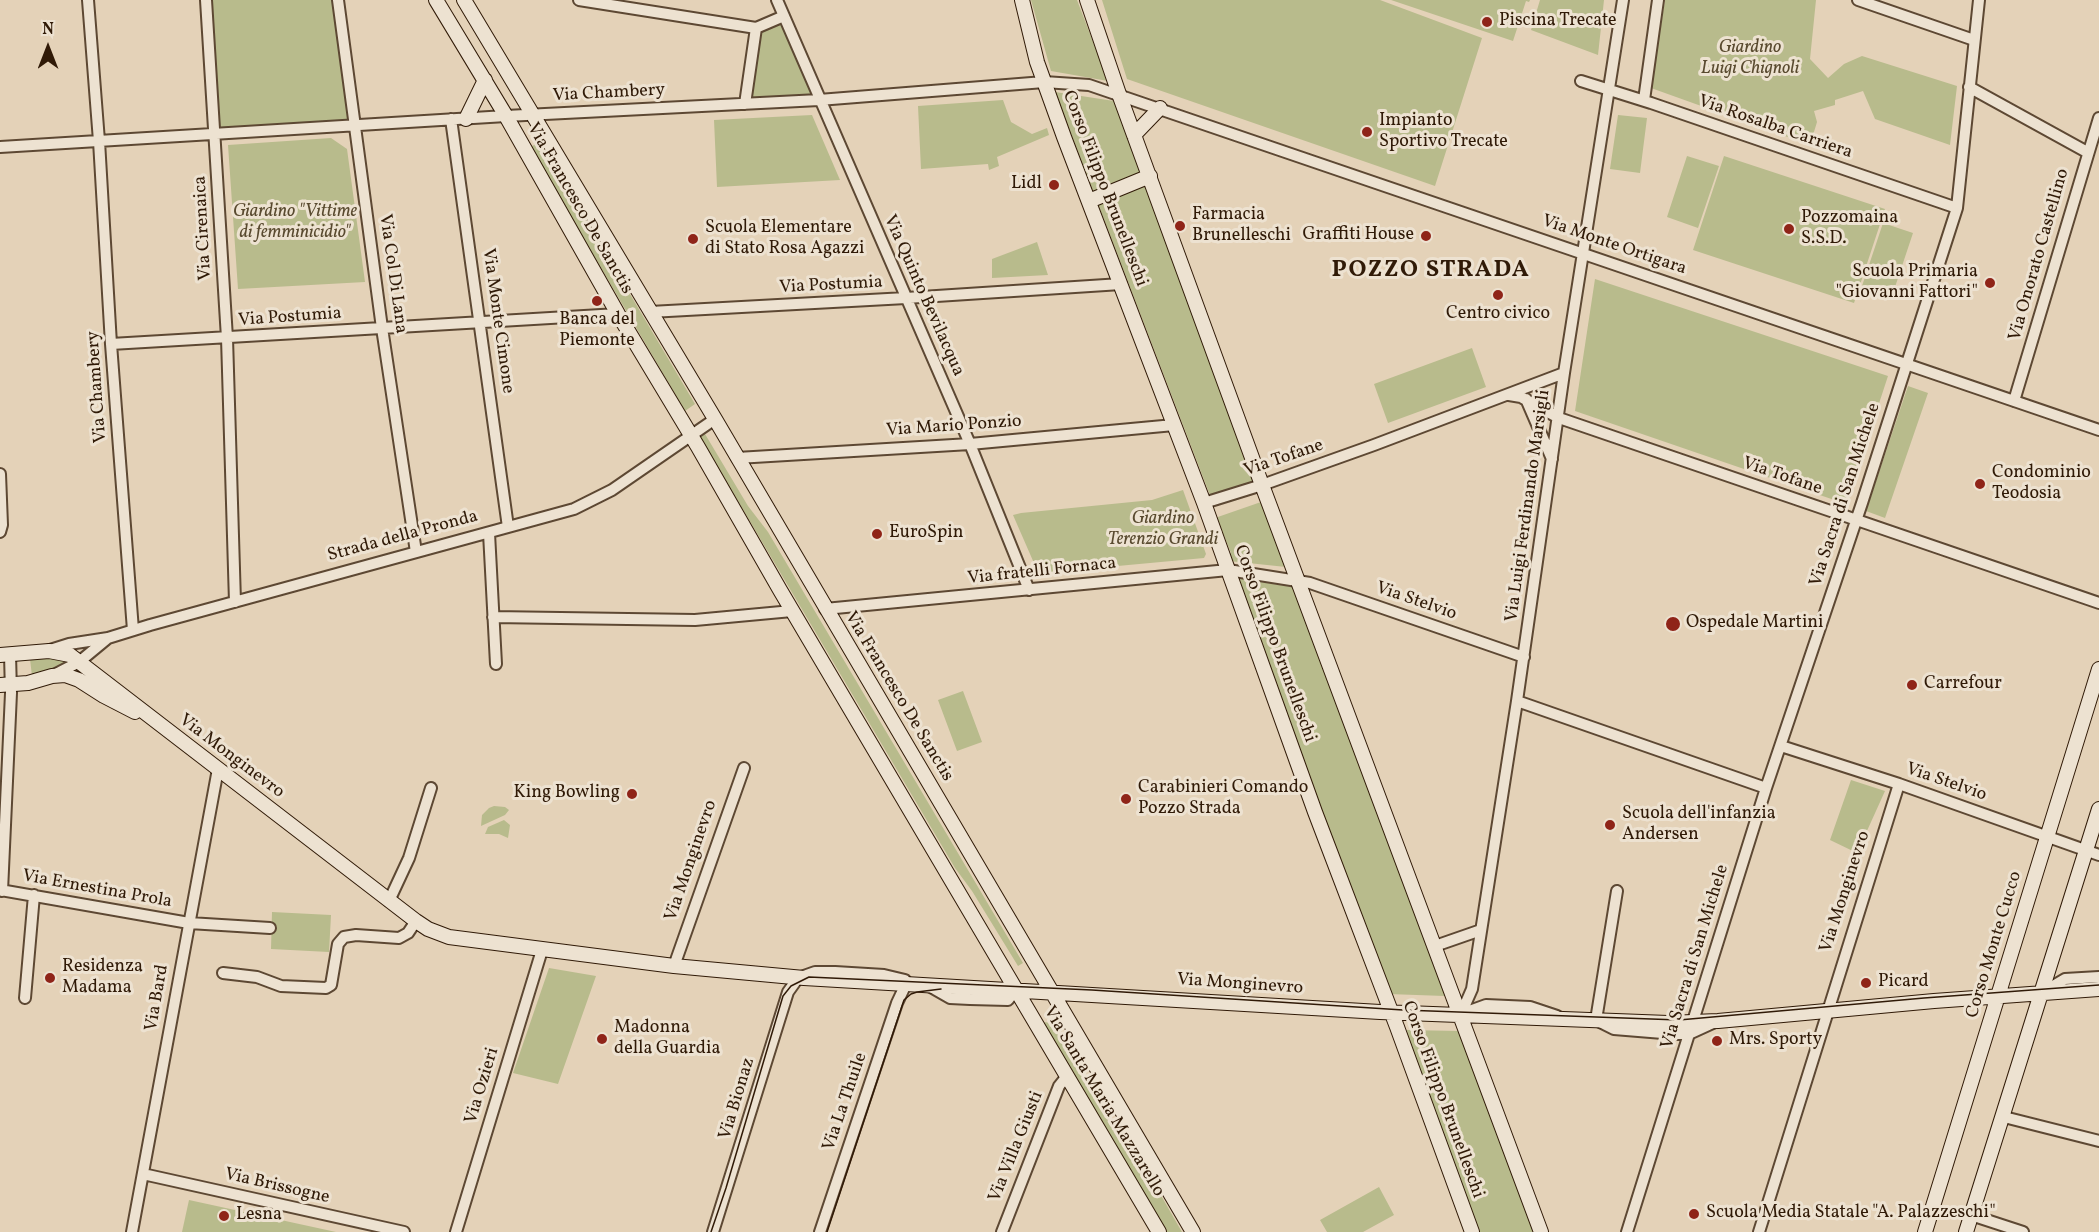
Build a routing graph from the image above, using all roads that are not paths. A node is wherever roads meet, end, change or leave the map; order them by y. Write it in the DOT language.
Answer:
graph roads {
  1 [pos="88,0"];
  2 [pos="206,0"];
  3 [pos="338,0"];
  4 [pos="436,0"];
  5 [pos="464,0"];
  6 [pos="579,0"];
  7 [pos="777,0"];
  8 [pos="1022,0"];
  9 [pos="1087,0"];
  10 [pos="1623,0"];
  11 [pos="1658,0"];
  12 [pos="1858,0"];
  13 [pos="1979,0"];
  14 [pos="784,16"];
  15 [pos="756,28"];
  16 [pos="1974,40"];
  17 [pos="485,80"];
  18 [pos="1581,81"];
  19 [pos="1044,82"];
  20 [pos="1970,87"];
  21 [pos="1610,90"];
  22 [pos="1119,94"];
  23 [pos="819,100"];
  24 [pos="1644,100"];
  25 [pos="745,104"];
  26 [pos="1160,108"];
  27 [pos="534,115"];
  28 [pos="506,116"];
  29 [pos="466,118"];
  30 [pos="2099,118"];
  31 [pos="451,120"];
  32 [pos="354,125"];
  33 [pos="215,134"];
  34 [pos="1134,135"];
  35 [pos="99,141"];
  36 [pos="0,147"];
  37 [pos="2087,152"];
  38 [pos="1150,177"];
  39 [pos="1089,201"];
  40 [pos="1957,208"];
  41 [pos="1584,253"];
  42 [pos="1121,284"];
  43 [pos="906,298"];
  44 [pos="650,312"];
  45 [pos="618,314"];
  46 [pos="481,323"];
  47 [pos="382,328"];
  48 [pos="227,338"];
  49 [pos="111,344"];
  50 [pos="1907,364"];
  51 [pos="1564,373"];
  52 [pos="1509,395"];
  53 [pos="1526,399"];
  54 [pos="2014,401"];
  55 [pos="1559,418"];
  56 [pos="715,419"];
  57 [pos="1174,425"];
  58 [pos="2099,430"];
  59 [pos="691,436"];
  60 [pos="970,444"];
  61 [pos="737,458"];
  62 [pos="1553,461"];
  63 [pos="0,474"];
  64 [pos="1262,485"];
  65 [pos="1203,503"];
  66 [pos="1856,519"];
  67 [pos="508,527"];
  68 [pos="0,532"];
  69 [pos="489,533"];
  70 [pos="416,552"];
  71 [pos="1228,570"];
  72 [pos="1298,580"];
  73 [pos="1029,590"];
  74 [pos="234,602"];
  75 [pos="2099,603"];
  76 [pos="825,609"];
  77 [pos="792,611"];
  78 [pos="493,617"];
  79 [pos="134,630"];
  80 [pos="108,638"];
  81 [pos="96,650"];
  82 [pos="49,651"];
  83 [pos="5,654"];
  84 [pos="1524,657"];
  85 [pos="79,662"];
  86 [pos="496,664"];
  87 [pos="2099,669"];
  88 [pos="96,675"];
  89 [pos="52,676"];
  90 [pos="5,685"];
  91 [pos="1517,701"];
  92 [pos="154,721"];
  93 [pos="1781,746"];
  94 [pos="744,768"];
  95 [pos="218,769"];
  96 [pos="1899,784"];
  97 [pos="431,788"];
  98 [pos="1767,788"];
  99 [pos="2099,809"];
  100 [pos="2047,835"];
  101 [pos="2093,852"];
  102 [pos="1,890"];
  103 [pos="1617,891"];
  104 [pos="34,895"];
  105 [pos="388,901"];
  106 [pos="416,921"];
  107 [pos="189,923"];
  108 [pos="270,928"];
  109 [pos="1481,930"];
  110 [pos="1436,946"];
  111 [pos="542,950"];
  112 [pos="674,966"];
  113 [pos="223,973"];
  114 [pos="2099,977"];
  115 [pos="798,978"];
  116 [pos="906,984"];
  117 [pos="926,985"];
  118 [pos="2099,989"];
  119 [pos="1016,990"];
  120 [pos="1051,992"];
  121 [pos="2042,993"];
  122 [pos="1998,996"];
  123 [pos="25,998"];
  124 [pos="1827,1011"];
  125 [pos="1391,1013"];
  126 [pos="1461,1014"];
  127 [pos="1596,1020"];
  128 [pos="1691,1028"];
  129 [pos="1067,1076"];
  130 [pos="2004,1117"];
  131 [pos="2099,1141"];
  132 [pos="143,1174"];
  133 [pos="1971,1215"];
  134 [pos="132,1232"];
  135 [pos="404,1232"];
  136 [pos="456,1232"];
  137 [pos="713,1232"];
  138 [pos="820,1232"];
  139 [pos="1002,1232"];
  140 [pos="1159,1232"];
  141 [pos="1193,1232"];
  142 [pos="1472,1232"];
  143 [pos="1541,1232"];
  144 [pos="1627,1232"];
  145 [pos="1759,1232"];
  146 [pos="1925,1232"];
  147 [pos="1966,1232"];
  148 [pos="2023,1232"];
  1 -- 35 [label="street"];
  2 -- 33 [label="street, Via Cirenaica"];
  3 -- 32 [label="street, Via Col Di Lana"];
  4 -- 17 [label="street, Via Francesco De Sanctis"];
  5 -- 27 [label="street, Via Francesco De Sanctis"];
  6 -- 15 [label="street"];
  7 -- 14 [label="street, Via Quinto Bevilacqua"];
  8 -- 19 [label="street, Corso Filippo Brunelleschi"];
  9 -- 22 [label="street"];
  10 -- 21 [label="street, Via Luigi Ferdinando Marsigli"];
  11 -- 24 [label="street"];
  12 -- 16 [label="street"];
  13 -- 16 [label="street, Via Sacra di San Michele"];
  14 -- 15 [label="street"];
  14 -- 23 [label="street, Via Quinto Bevilacqua"];
  15 -- 25 [label="street"];
  16 -- 20 [label="street, Via Sacra di San Michele"];
  17 -- 28 [label="street, Via Francesco De Sanctis"];
  17 -- 29 [label="street"];
  18 -- 21 [label="street, Via Rosalba Carriera"];
  19 -- 22 [label="street, Via Chambery"];
  19 -- 23 [label="street, Via Chambery"];
  19 -- 39 [label="street, Corso Filippo Brunelleschi"];
  20 -- 37 [label="street"];
  20 -- 40 [label="street, Via Sacra di San Michele"];
  21 -- 24 [label="street, Via Rosalba Carriera"];
  21 -- 41 [label="street, Via Luigi Ferdinando Marsigli"];
  22 -- 26 [label="street, Via Monte Ortigara"];
  22 -- 34 [label="street"];
  23 -- 25 [label="street, Via Chambery"];
  23 -- 43 [label="street, Via Quinto Bevilacqua"];
  24 -- 40 [label="street, Via Rosalba Carriera"];
  25 -- 27 [label="street, Via Chambery"];
  26 -- 34 [label="street"];
  26 -- 41 [label="street, Via Monte Ortigara"];
  27 -- 28 [label="street, Via Chambery"];
  27 -- 44 [label="street, Via Francesco De Sanctis"];
  28 -- 29 [label="street, Via Chambery"];
  28 -- 45 [label="street, Via Francesco De Sanctis"];
  29 -- 31 [label="street, Via Chambery"];
  30 -- 37 [label="street, Via Onorato Castellino"];
  31 -- 32 [label="street, Via Chambery"];
  31 -- 46 [label="street, Via Monte Cimone"];
  32 -- 33 [label="street, Via Chambery"];
  32 -- 47 [label="street, Via Col Di Lana"];
  33 -- 35 [label="street, Via Chambery"];
  33 -- 48 [label="street, Via Cirenaica"];
  34 -- 38 [label="street"];
  35 -- 36 [label="street, Via Chambery"];
  35 -- 49 [label="street, Via Chambery"];
  37 -- 54 [label="street, Via Onorato Castellino"];
  38 -- 39 [label="street"];
  38 -- 64 [label="street"];
  39 -- 42 [label="street, Corso Filippo Brunelleschi"];
  40 -- 50 [label="street, Via Sacra di San Michele"];
  41 -- 50 [label="street, Via Monte Ortigara"];
  41 -- 51 [label="street, Via Luigi Ferdinando Marsigli"];
  42 -- 43 [label="street, Via Postumia"];
  42 -- 57 [label="street, Corso Filippo Brunelleschi"];
  43 -- 44 [label="street, Via Postumia"];
  43 -- 60 [label="street, Via Quinto Bevilacqua"];
  44 -- 56 [label="street, Via Francesco De Sanctis"];
  45 -- 46 [label="street, Via Postumia"];
  45 -- 59 [label="street, Via Francesco De Sanctis"];
  46 -- 47 [label="street, Via Postumia"];
  46 -- 67 [label="street, Via Monte Cimone"];
  47 -- 48 [label="street, Via Postumia"];
  47 -- 70 [label="street, Via Col Di Lana"];
  48 -- 49 [label="street"];
  48 -- 74 [label="street, Via Postumia"];
  49 -- 79 [label="street, Via Chambery"];
  50 -- 54 [label="street, Via Monte Ortigara"];
  50 -- 66 [label="street, Via Sacra di San Michele"];
  51 -- 52 [label="street, Via Tofane"];
  51 -- 55 [label="street, Via Luigi Ferdinando Marsigli"];
  52 -- 53 [label="street, Via Tofane"];
  52 -- 64 [label="street, Via Tofane"];
  53 -- 55 [label="street, Via Tofane"];
  53 -- 62 [label="street"];
  54 -- 58 [label="street, Via Monte Ortigara"];
  55 -- 62 [label="street, Via Luigi Ferdinando Marsigli"];
  55 -- 66 [label="street, Via Tofane"];
  56 -- 59 [label="street"];
  56 -- 61 [label="street, Via Francesco De Sanctis"];
  57 -- 60 [label="street, Via Mario Ponzio"];
  57 -- 65 [label="street, Corso Filippo Brunelleschi"];
  59 -- 67 [label="street, Strada della Pronda"];
  59 -- 77 [label="street, Via Francesco De Sanctis"];
  60 -- 61 [label="street, Via Mario Ponzio"];
  60 -- 73 [label="street, Via Quinto Bevilacqua"];
  61 -- 76 [label="street, Via Francesco De Sanctis"];
  62 -- 84 [label="street, Via Luigi Ferdinando Marsigli"];
  63 -- 68 [label="street"];
  64 -- 65 [label="street, Via Tofane"];
  64 -- 72 [label="street"];
  65 -- 71 [label="street, Corso Filippo Brunelleschi"];
  66 -- 75 [label="street, Via Tofane"];
  66 -- 93 [label="street, Via Sacra di San Michele"];
  67 -- 69 [label="street, Strada della Pronda"];
  69 -- 70 [label="street, Strada della Pronda"];
  69 -- 78 [label="street"];
  70 -- 74 [label="street, Strada della Pronda"];
  71 -- 72 [label="street, Via fratelli Fornaca"];
  71 -- 73 [label="street, Via fratelli Fornaca"];
  71 -- 125 [label="street, Corso Filippo Brunelleschi"];
  72 -- 84 [label="street, Via Stelvio"];
  72 -- 110 [label="street"];
  73 -- 76 [label="street, Via fratelli Fornaca"];
  74 -- 79 [label="street, Strada della Pronda"];
  76 -- 120 [label="street, Via Francesco De Sanctis"];
  77 -- 78 [label="street"];
  77 -- 119 [label="street, Via Francesco De Sanctis"];
  78 -- 86 [label="street"];
  79 -- 80 [label="street, Strada della Pronda"];
  80 -- 81 [label="street, Strada della Pronda"];
  80 -- 82 [label="street, Strada della Pronda"];
  81 -- 85 [label="street, Strada della Pronda"];
  81 -- 88 [label="street"];
  82 -- 83 [label="street, Strada della Pronda"];
  82 -- 85 [label="street, Via Monginevro"];
  83 -- 90 [label="street"];
  84 -- 91 [label="street, Via Luigi Ferdinando Marsigli"];
  85 -- 88 [label="street, Via Monginevro"];
  85 -- 89 [label="street, Strada della Pronda"];
  87 -- 100 [label="street, Corso Monte Cucco"];
  88 -- 92 [label="street, Via Monginevro"];
  89 -- 90 [label="street"];
  89 -- 92 [label="street"];
  90 -- 102 [label="street"];
  91 -- 98 [label="street"];
  91 -- 109 [label="street, Via Luigi Ferdinando Marsigli"];
  92 -- 95 [label="street, Via Monginevro"];
  93 -- 96 [label="street, Via Stelvio"];
  93 -- 98 [label="street, Via Sacra di San Michele"];
  94 -- 112 [label="street, Via Monginevro"];
  95 -- 105 [label="street, Via Monginevro"];
  95 -- 107 [label="street, Via Bard"];
  96 -- 100 [label="street, Via Stelvio"];
  96 -- 124 [label="street, Via Monginevro"];
  97 -- 105 [label="street"];
  98 -- 128 [label="street, Via Sacra di San Michele"];
  99 -- 101 [label="street"];
  100 -- 101 [label="street, Via Stelvio"];
  100 -- 122 [label="street, Corso Monte Cucco"];
  101 -- 121 [label="street"];
  102 -- 104 [label="street, Via Ernestina Prola"];
  103 -- 127 [label="street"];
  104 -- 107 [label="street, Via Ernestina Prola"];
  104 -- 123 [label="street"];
  105 -- 106 [label="street, Via Monginevro"];
  106 -- 111 [label="street, Via Monginevro"];
  106 -- 113 [label="street"];
  107 -- 108 [label="street, Via Ernestina Prola"];
  107 -- 132 [label="street, Via Bard"];
  109 -- 110 [label="street"];
  109 -- 126 [label="street, Via Luigi Ferdinando Marsigli"];
  110 -- 126 [label="street"];
  111 -- 112 [label="street, Via Monginevro"];
  111 -- 136 [label="street, Via Ozieri"];
  112 -- 115 [label="street, Via Monginevro"];
  114 -- 121 [label="street, Via Monginevro"];
  115 -- 116 [label="street, Via Monginevro"];
  115 -- 117 [label="street, Via Monginevro"];
  115 -- 137 [label="street, Via Bionaz"];
  116 -- 117 [label="street, Via Monginevro"];
  116 -- 138 [label="street, Via La Thuile"];
  117 -- 119 [label="street, Via Monginevro"];
  118 -- 121 [label="street, Via Monginevro"];
  119 -- 120 [label="street, Via Monginevro"];
  119 -- 129 [label="street, Via Santa Maria Mazzarello"];
  120 -- 125 [label="street, Via Monginevro"];
  120 -- 141 [label="street, Via Santa Maria Mazzarello"];
  121 -- 122 [label="street, Via Monginevro"];
  121 -- 130 [label="street"];
  122 -- 124 [label="street, Via Monginevro"];
  122 -- 146 [label="street, Corso Monte Cucco"];
  124 -- 128 [label="street, Via Monginevro"];
  124 -- 145 [label="street"];
  125 -- 126 [label="street, Via Monginevro"];
  125 -- 142 [label="street, Corso Filippo Brunelleschi"];
  126 -- 127 [label="street, Via Monginevro"];
  126 -- 143 [label="street"];
  127 -- 128 [label="street, Via Monginevro"];
  128 -- 144 [label="street, Via Sacra di San Michele"];
  129 -- 139 [label="street, Via Villa Giusti"];
  129 -- 140 [label="street, Via Santa Maria Mazzarello"];
  130 -- 131 [label="street"];
  130 -- 133 [label="street"];
  132 -- 134 [label="street, Via Bard"];
  132 -- 135 [label="street, Via Brissogne"];
  133 -- 147 [label="street"];
  133 -- 148 [label="street"];
}
